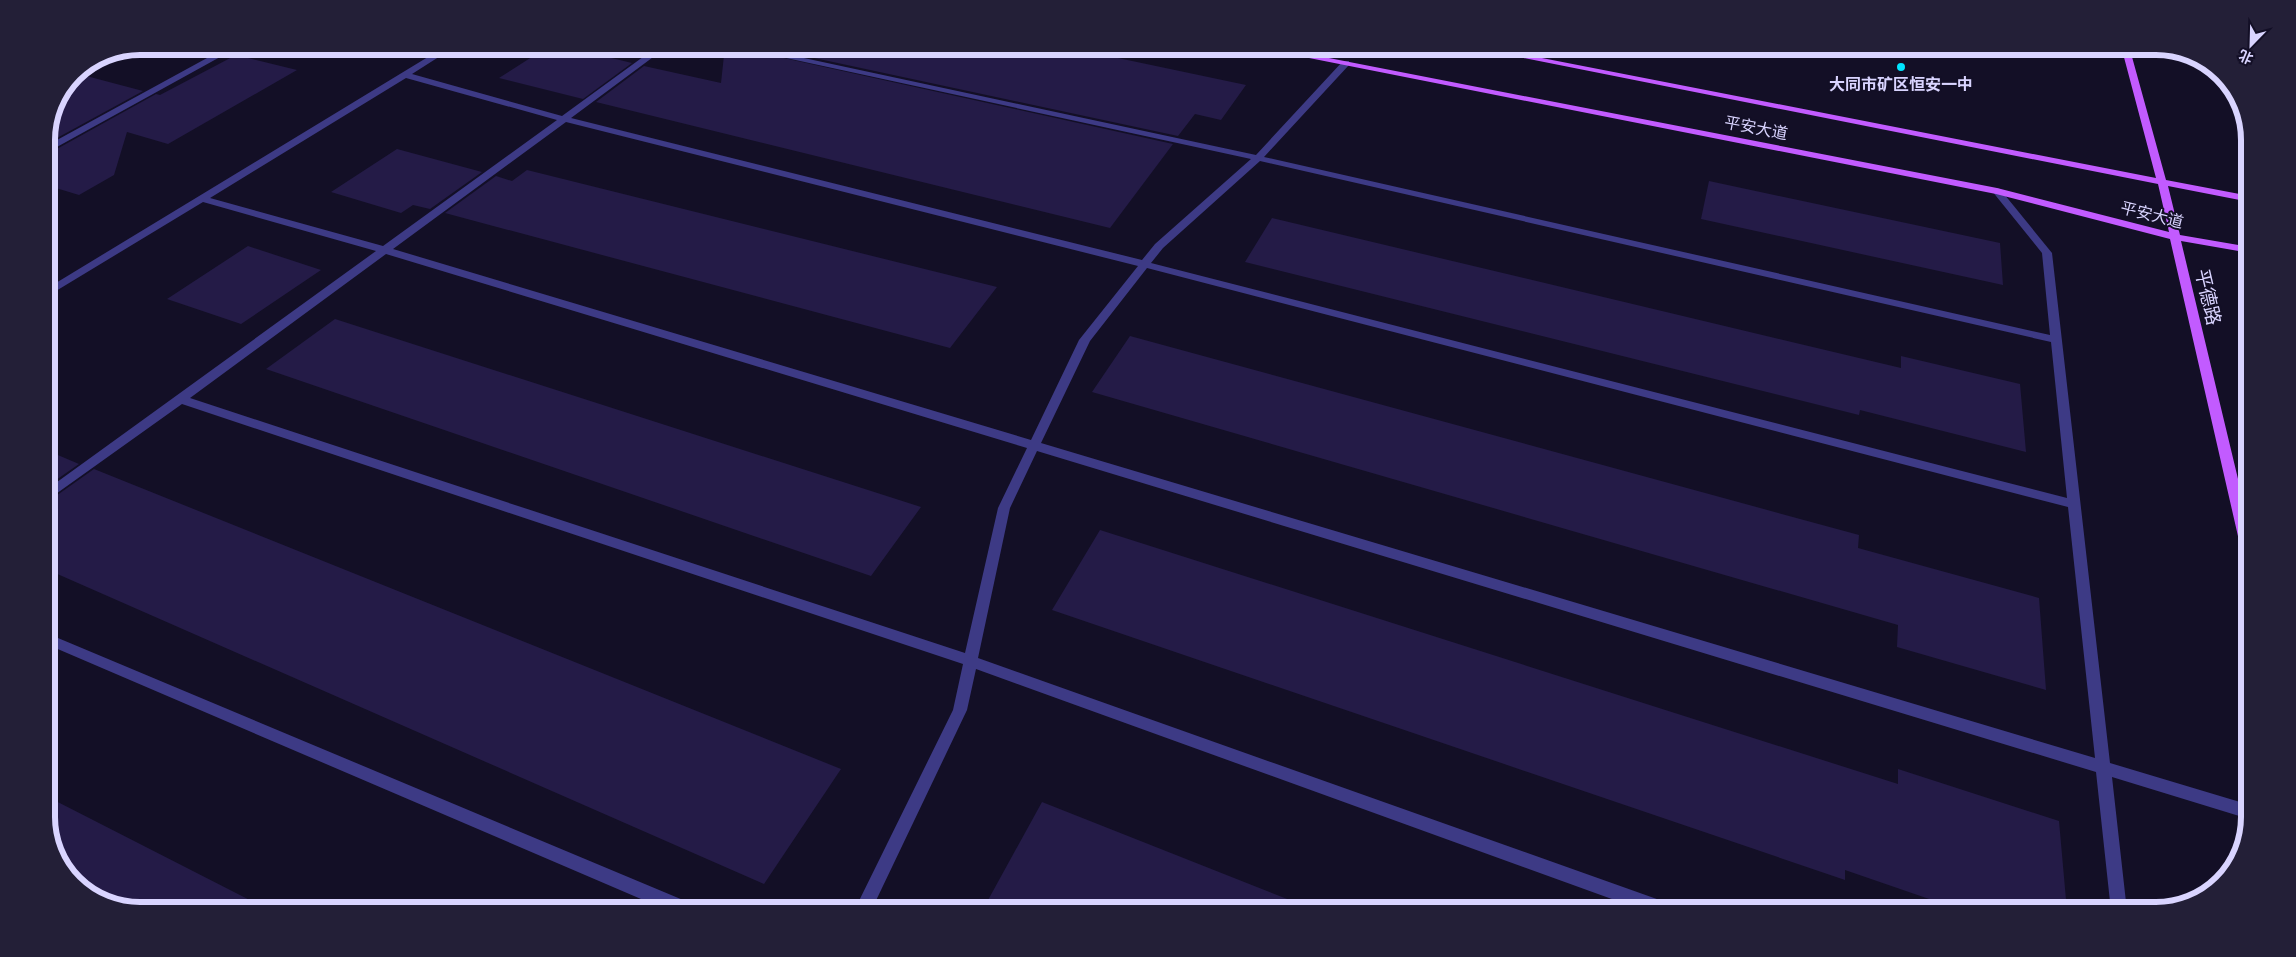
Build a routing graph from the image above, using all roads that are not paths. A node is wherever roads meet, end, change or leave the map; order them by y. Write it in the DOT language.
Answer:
graph roads {
  1 [pos="219,55"];
  2 [pos="437,55"];
  3 [pos="652,55"];
  4 [pos="777,55"];
  5 [pos="1302,55"];
  6 [pos="1513,55"];
  7 [pos="2127,55"];
  8 [pos="1346,63"];
  9 [pos="404,75"];
  10 [pos="564,120"];
  11 [pos="55,145"];
  12 [pos="1258,158"];
  13 [pos="2162,181"];
  14 [pos="1997,191"];
  15 [pos="2241,197"];
  16 [pos="202,199"];
  17 [pos="2175,237"];
  18 [pos="2241,248"];
  19 [pos="385,250"];
  20 [pos="1144,264"];
  21 [pos="55,289"];
  22 [pos="2057,340"];
  23 [pos="181,399"];
  24 [pos="1033,447"];
  25 [pos="55,490"];
  26 [pos="2074,504"];
  27 [pos="2241,519"];
  28 [pos="55,642"];
  29 [pos="971,661"];
  30 [pos="2103,768"];
  31 [pos="2241,809"];
  32 [pos="668,902"];
  33 [pos="866,902"];
  34 [pos="1643,902"];
  35 [pos="2118,902"];
  1 -- 11 [label="street"];
  2 -- 9 [label="street"];
  3 -- 10 [label="street"];
  4 -- 12 [label="street"];
  5 -- 8 [label="main road, 平安大道"];
  6 -- 13 [label="main road, 平安大道"];
  7 -- 13 [label="main road, 平德路"];
  8 -- 12 [label="street"];
  8 -- 14 [label="main road, 平安大道"];
  9 -- 10 [label="street"];
  9 -- 16 [label="street"];
  10 -- 19 [label="street"];
  10 -- 20 [label="street"];
  12 -- 20 [label="street"];
  12 -- 22 [label="street"];
  13 -- 15 [label="main road, 平安大道"];
  13 -- 17 [label="main road, 平德路"];
  14 -- 17 [label="main road, 平安大道"];
  14 -- 22 [label="street"];
  16 -- 19 [label="street"];
  16 -- 21 [label="street"];
  17 -- 18 [label="main road, 平安大道"];
  17 -- 27 [label="main road, 平德路"];
  19 -- 23 [label="street"];
  19 -- 24 [label="street"];
  20 -- 24 [label="street"];
  20 -- 26 [label="street"];
  22 -- 26 [label="street"];
  23 -- 25 [label="street"];
  23 -- 29 [label="street"];
  24 -- 29 [label="street"];
  24 -- 30 [label="street"];
  26 -- 30 [label="street"];
  28 -- 32 [label="street"];
  29 -- 33 [label="street"];
  29 -- 34 [label="street"];
  30 -- 31 [label="street"];
  30 -- 35 [label="street"];
}
